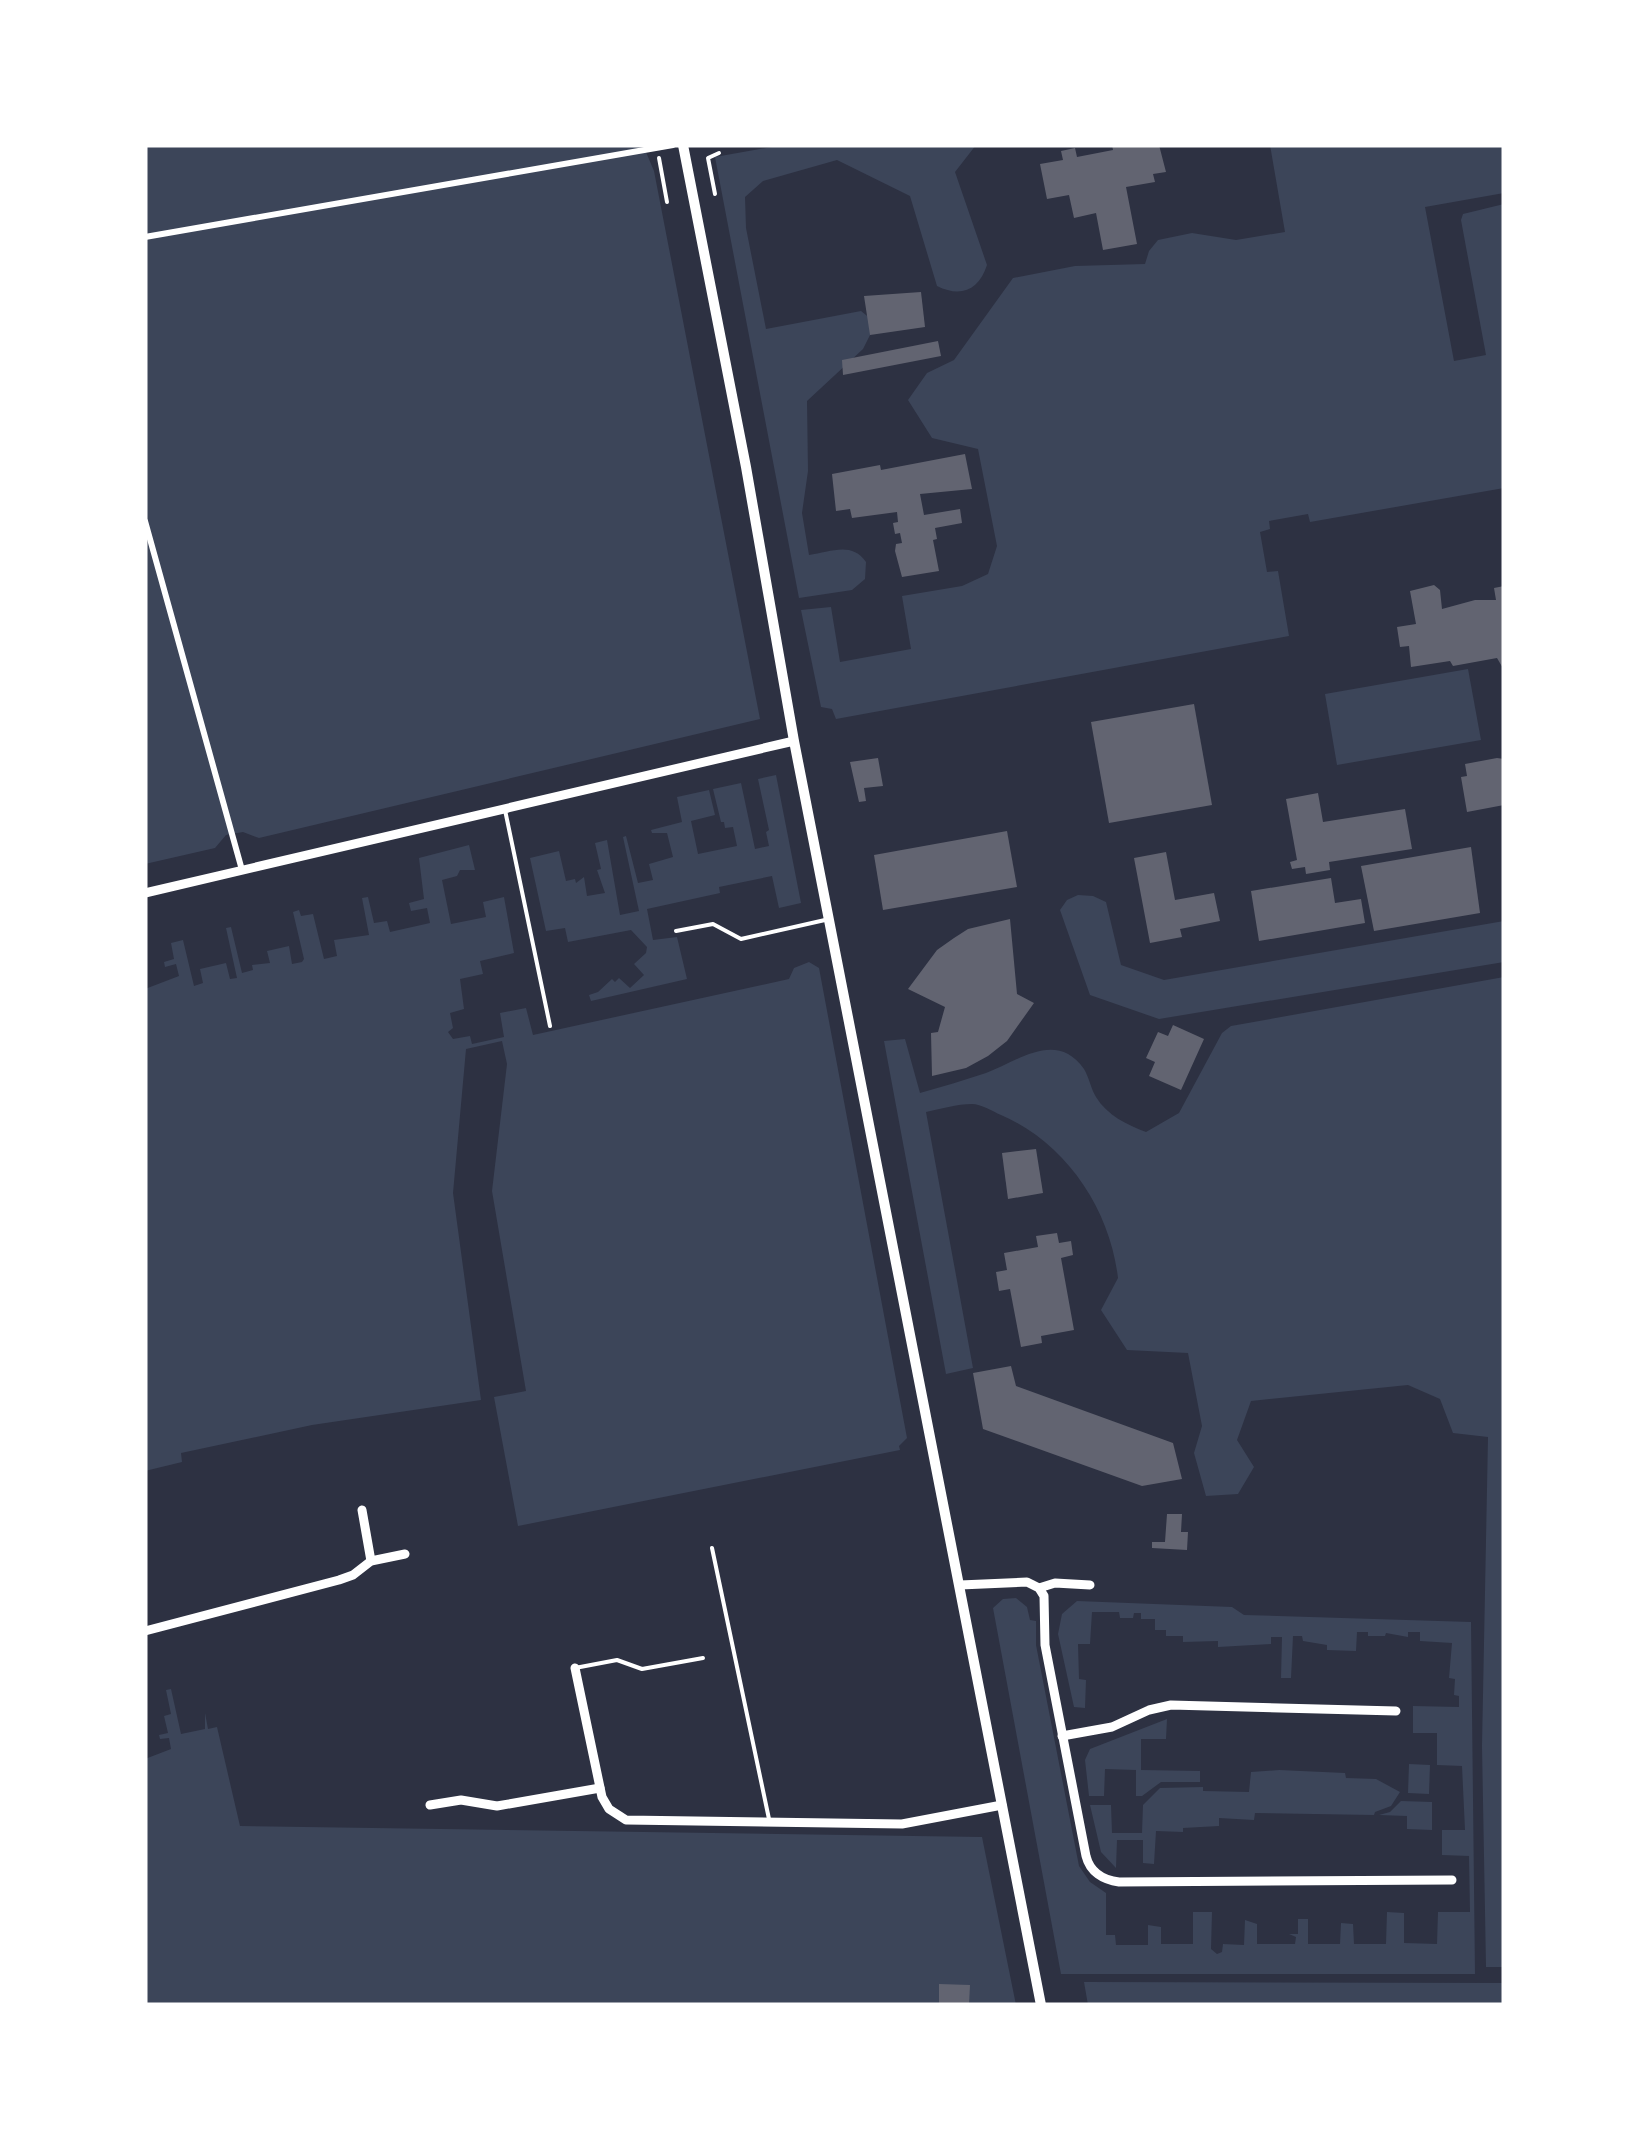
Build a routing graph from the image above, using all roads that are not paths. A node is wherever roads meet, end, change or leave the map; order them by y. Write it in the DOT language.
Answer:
graph roads {
  1 [pos="673,145"];
  2 [pos="682,145"];
  3 [pos="657,147"];
  4 [pos="145,237"];
  5 [pos="145,521"];
  6 [pos="794,742"];
  7 [pos="505,810"];
  8 [pos="243,871"];
  9 [pos="145,894"];
  10 [pos="829,919"];
  11 [pos="676,931"];
  12 [pos="550,1026"];
  13 [pos="362,1510"];
  14 [pos="712,1548"];
  15 [pos="405,1554"];
  16 [pos="371,1562"];
  17 [pos="1090,1584"];
  18 [pos="960,1585"];
  19 [pos="1039,1588"];
  20 [pos="145,1631"];
  21 [pos="702,1658"];
  22 [pos="575,1668"];
  23 [pos="1396,1711"];
  24 [pos="1062,1736"];
  25 [pos="600,1788"];
  26 [pos="430,1805"];
  27 [pos="1002,1805"];
  28 [pos="770,1824"];
  29 [pos="1452,1880"];
  30 [pos="1041,2005"];
  1 -- 3 [label="street"];
  2 -- 6 [label="street"];
  3 -- 4 [label="street"];
  5 -- 8 [label="street"];
  6 -- 7 [label="street"];
  6 -- 10 [label="street"];
  7 -- 8 [label="street"];
  7 -- 12 [label="lane"];
  8 -- 9 [label="street"];
  10 -- 11 [label="lane"];
  10 -- 18 [label="street"];
  13 -- 16 [label="street"];
  14 -- 28 [label="lane"];
  15 -- 16 [label="street"];
  16 -- 20 [label="street"];
  17 -- 19 [label="street"];
  18 -- 19 [label="street"];
  18 -- 27 [label="street"];
  19 -- 24 [label="street"];
  21 -- 22 [label="lane"];
  22 -- 25 [label="street"];
  23 -- 24 [label="street"];
  24 -- 29 [label="street"];
  25 -- 26 [label="street"];
  25 -- 28 [label="street"];
  27 -- 28 [label="street"];
  27 -- 30 [label="street"];
}
